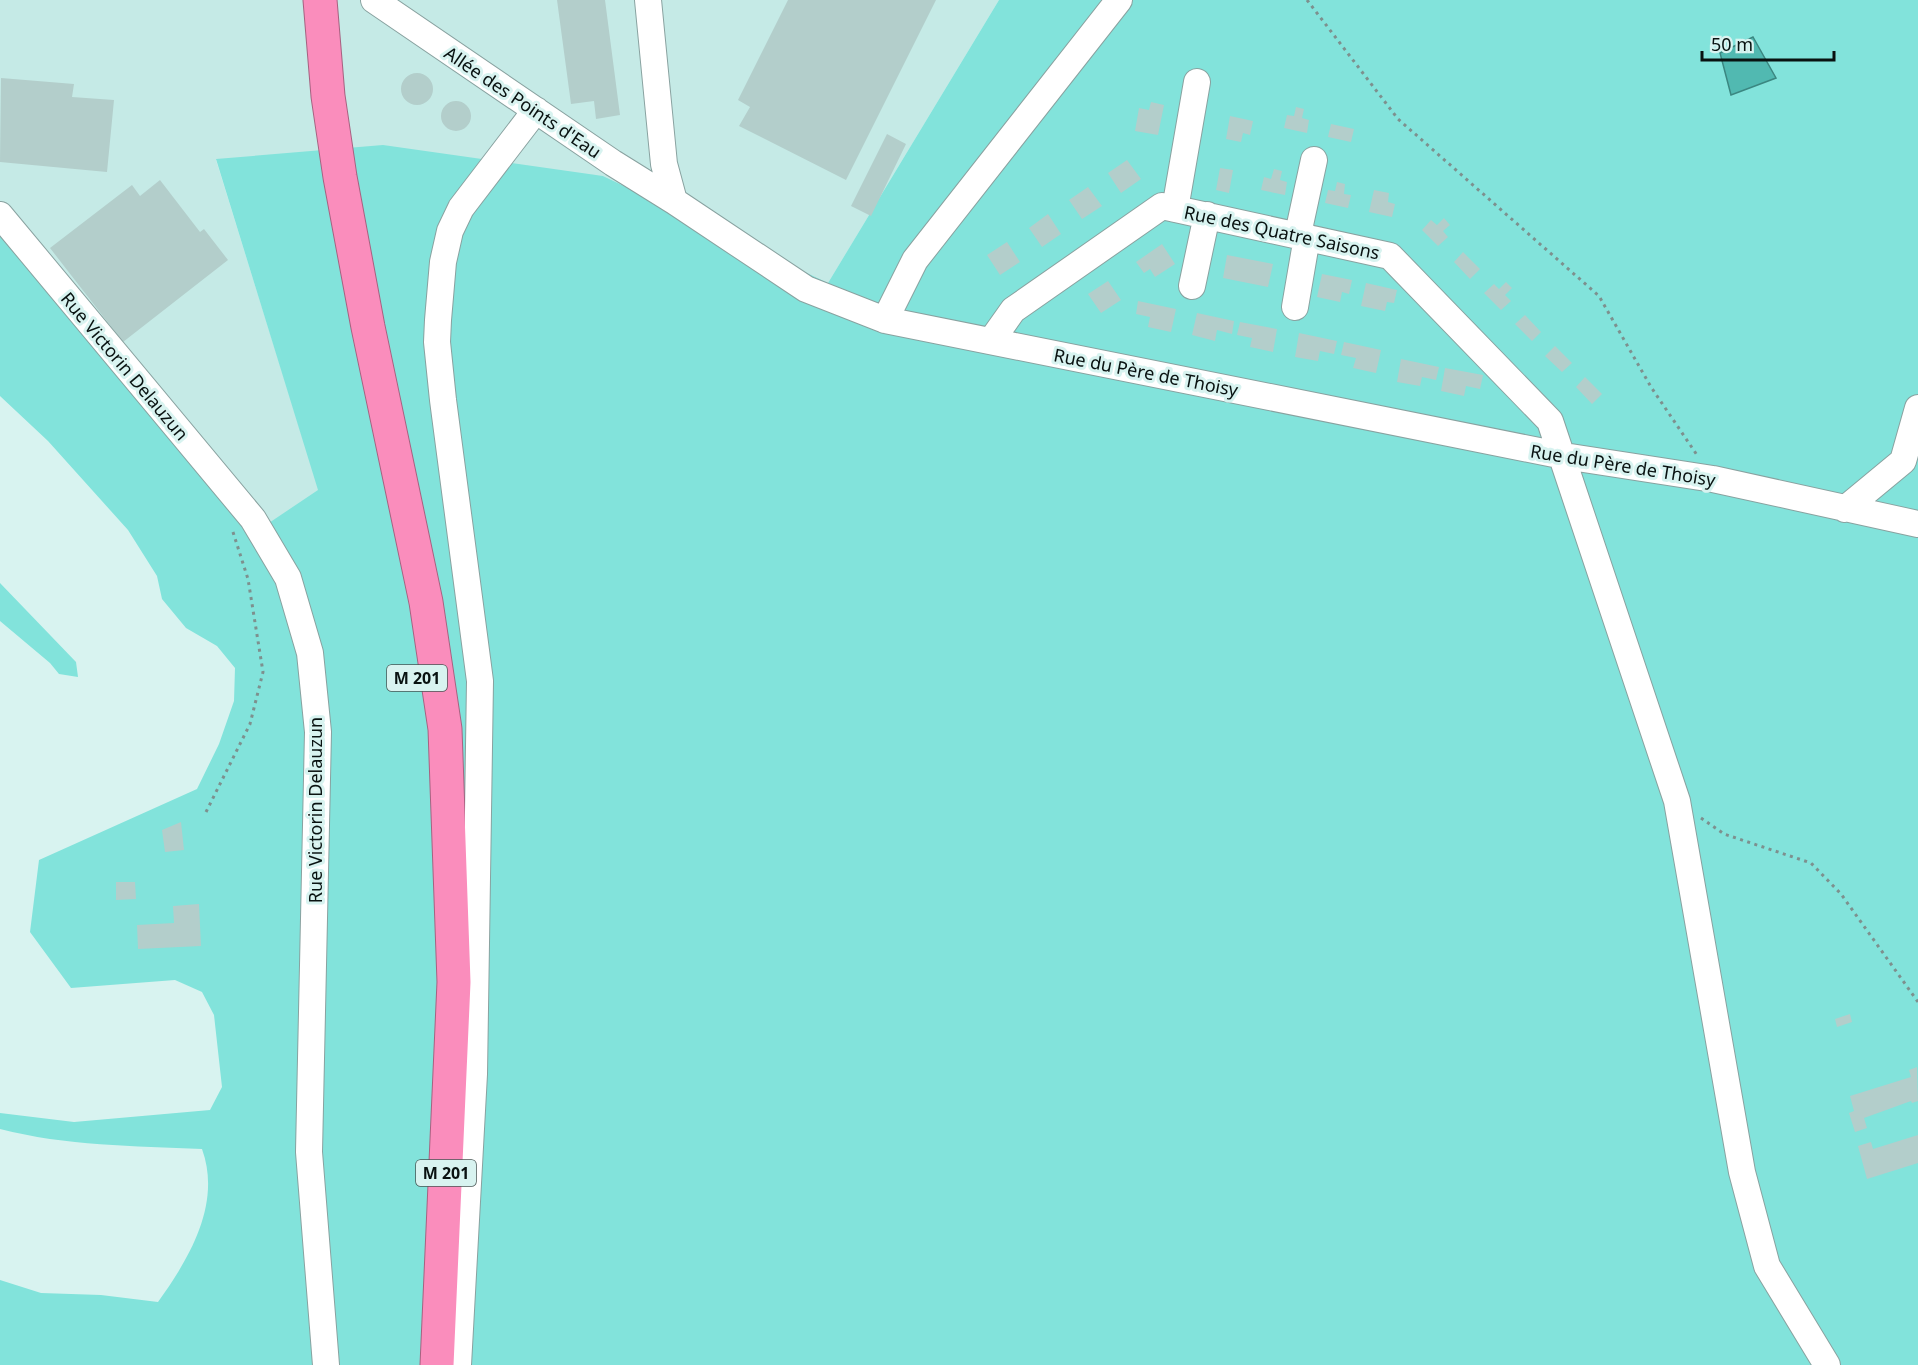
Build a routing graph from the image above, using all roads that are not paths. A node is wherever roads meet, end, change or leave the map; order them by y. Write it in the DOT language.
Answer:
graph roads {
  1 [pos="302,0"];
  2 [pos="321,0"];
  3 [pos="374,0"];
  4 [pos="648,0"];
  5 [pos="1119,0"];
  6 [pos="1197,82"];
  7 [pos="536,110"];
  8 [pos="1314,160"];
  9 [pos="674,201"];
  10 [pos="1175,209"];
  11 [pos="0,215"];
  12 [pos="1208,215"];
  13 [pos="1302,236"];
  14 [pos="1192,286"];
  15 [pos="1294,307"];
  16 [pos="885,320"];
  17 [pos="991,341"];
  18 [pos="1918,408"];
  19 [pos="1564,456"];
  20 [pos="1845,509"];
  21 [pos="1918,524"];
  22 [pos="326,1365"];
  23 [pos="422,1365"];
  24 [pos="437,1365"];
  25 [pos="458,1365"];
  26 [pos="1827,1365"];
  1 -- 23 [label="highway, M 201"];
  2 -- 24 [label="highway, M 201"];
  3 -- 7 [label="street, Allée des Points d'Eau"];
  4 -- 9 [label="street"];
  5 -- 16 [label="street"];
  6 -- 10 [label="street"];
  7 -- 9 [label="street, Allée des Points d'Eau"];
  7 -- 25 [label="street"];
  8 -- 13 [label="street"];
  9 -- 16 [label="street, Rue du Père de Thoisy"];
  10 -- 12 [label="street, Rue des Quatre Saisons"];
  10 -- 17 [label="street, Rue des Quatre Saisons"];
  11 -- 22 [label="street, Rue Victorin Delauzun"];
  12 -- 13 [label="street, Rue des Quatre Saisons"];
  12 -- 14 [label="street"];
  13 -- 15 [label="street"];
  13 -- 19 [label="street, Rue des Quatre Saisons"];
  16 -- 17 [label="street, Rue du Père de Thoisy"];
  17 -- 19 [label="street, Rue du Père de Thoisy"];
  18 -- 20 [label="street"];
  19 -- 20 [label="street, Rue du Père de Thoisy"];
  19 -- 26 [label="street, Rue des Quatre Saisons"];
  20 -- 21 [label="street, Rue du Père de Thoisy"];
}
